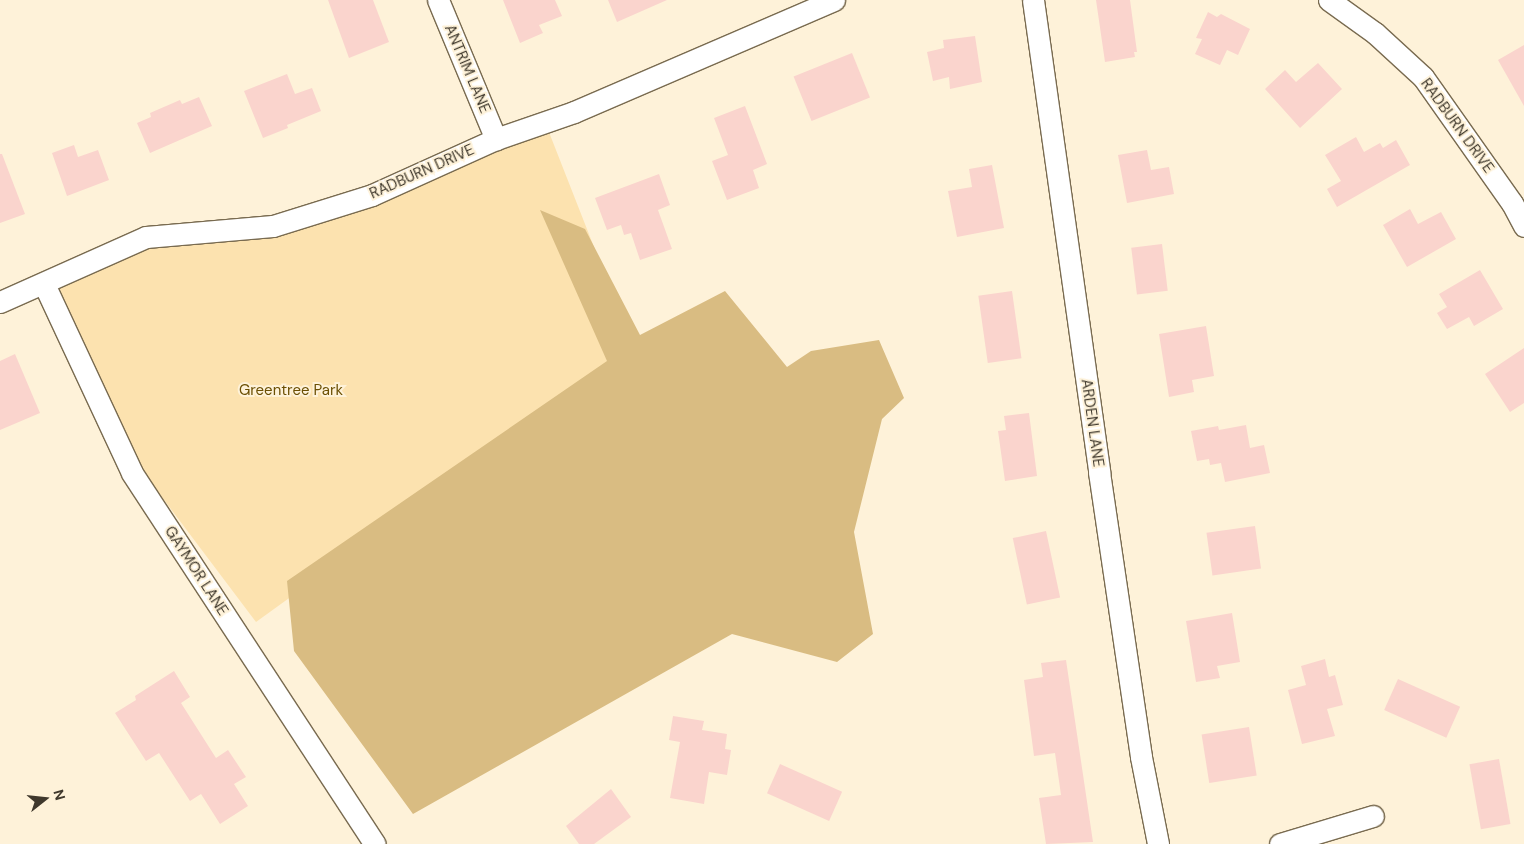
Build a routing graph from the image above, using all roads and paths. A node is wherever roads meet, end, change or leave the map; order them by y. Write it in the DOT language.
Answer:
graph roads {
  1 [pos="438,0"];
  2 [pos="834,0"];
  3 [pos="1033,0"];
  4 [pos="1329,0"];
  5 [pos="496,139"];
  6 [pos="1518,199"];
  7 [pos="1524,226"];
  8 [pos="44,284"];
  9 [pos="0,302"];
  10 [pos="1373,816"];
  11 [pos="375,844"];
  12 [pos="1158,844"];
  13 [pos="1280,844"];
  1 -- 5 [label="street, ANTRIM LANE"];
  2 -- 5 [label="street, RADBURN DRIVE"];
  3 -- 12 [label="street, ARDEN LANE"];
  4 -- 6 [label="street, RADBURN DRIVE"];
  5 -- 8 [label="street, RADBURN DRIVE"];
  6 -- 7 [label="street, RADBURN DRIVE"];
  8 -- 9 [label="street, RADBURN DRIVE"];
  8 -- 11 [label="street, GAYMOR LANE"];
  10 -- 13 [label="street"];
}
